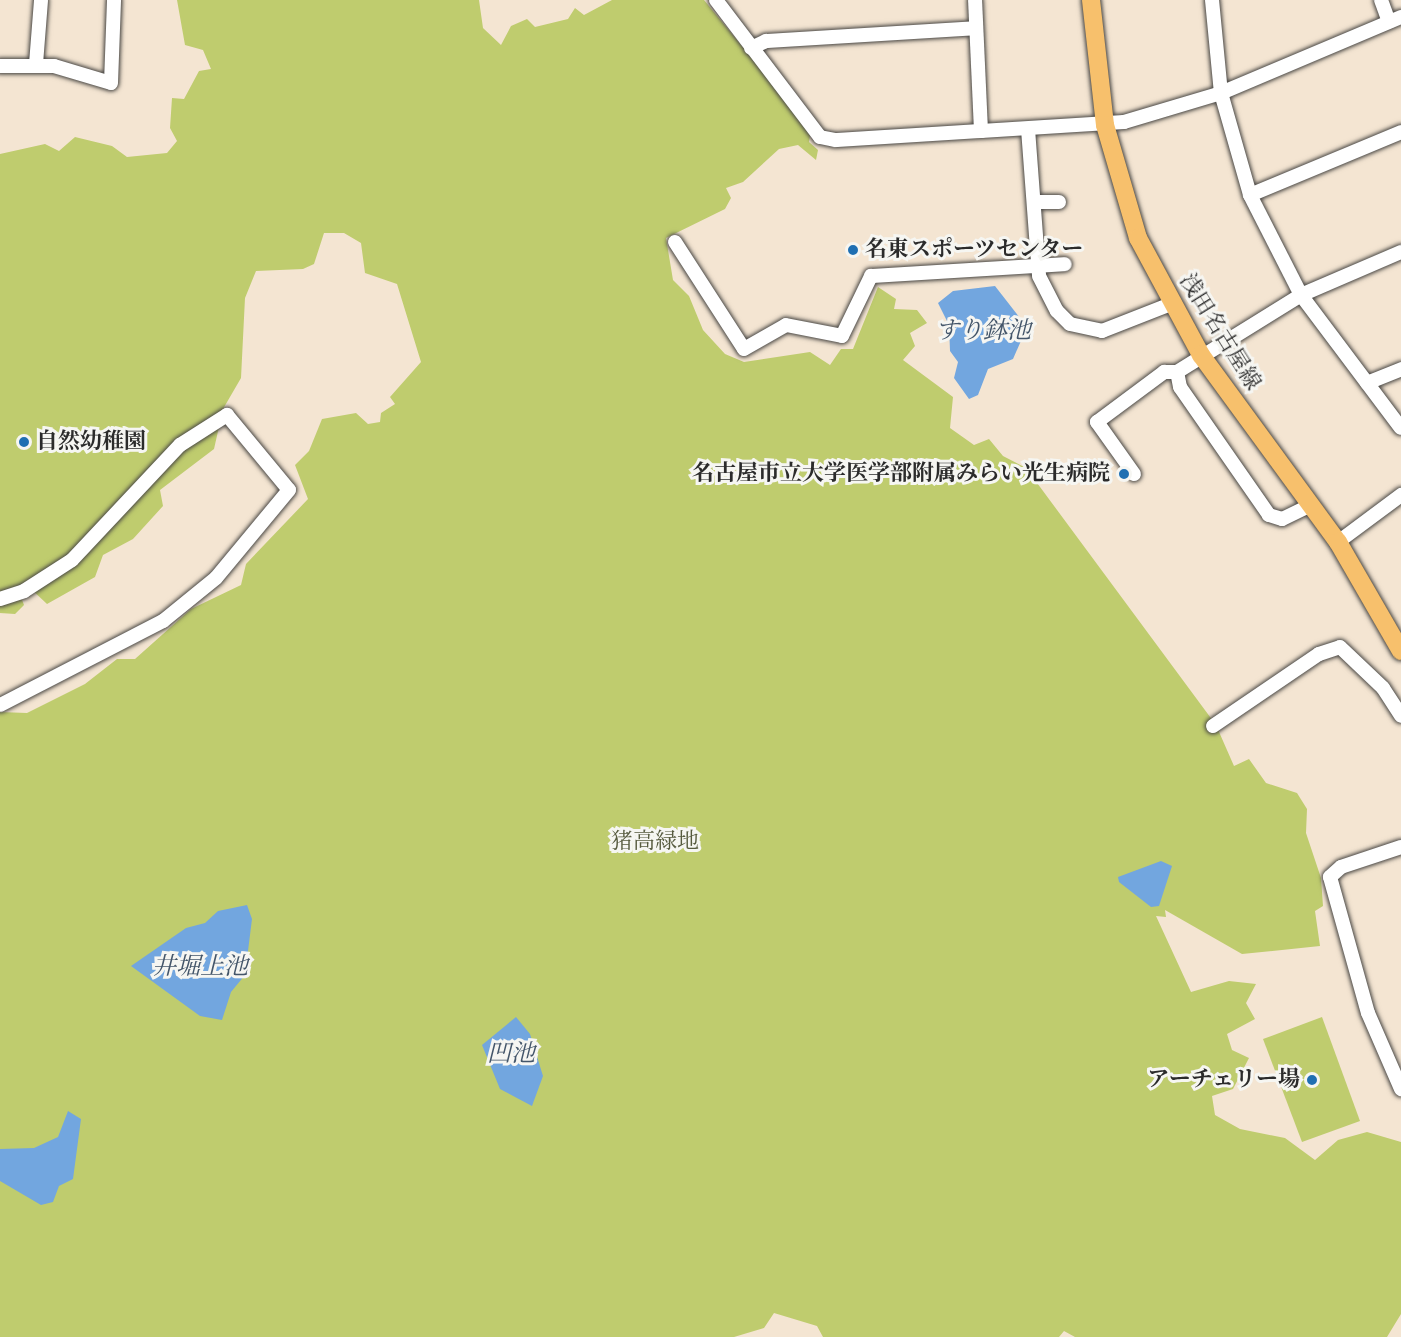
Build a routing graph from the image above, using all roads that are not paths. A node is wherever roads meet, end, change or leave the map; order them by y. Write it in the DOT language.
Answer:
graph roads {
  1 [pos="41,0"];
  2 [pos="114,0"];
  3 [pos="716,0"];
  4 [pos="975,0"];
  5 [pos="1091,0"];
  6 [pos="1212,0"];
  7 [pos="1381,0"];
  8 [pos="1395,20"];
  9 [pos="976,27"];
  10 [pos="751,48"];
  11 [pos="36,64"];
  12 [pos="0,66"];
  13 [pos="1221,93"];
  14 [pos="1105,125"];
  15 [pos="1028,129"];
  16 [pos="981,131"];
  17 [pos="1401,132"];
  18 [pos="1250,195"];
  19 [pos="1034,202"];
  20 [pos="1059,202"];
  21 [pos="675,242"];
  22 [pos="1401,252"];
  23 [pos="1038,264"];
  24 [pos="1065,264"];
  25 [pos="1301,295"];
  26 [pos="1171,304"];
  27 [pos="1201,355"];
  28 [pos="1401,369"];
  29 [pos="1177,372"];
  30 [pos="1367,383"];
  31 [pos="1401,429"];
  32 [pos="1134,474"];
  33 [pos="1401,495"];
  34 [pos="1311,505"];
  35 [pos="1338,542"];
  36 [pos="0,599"];
  37 [pos="1401,651"];
  38 [pos="0,705"];
  39 [pos="1401,716"];
  40 [pos="1213,726"];
  41 [pos="1401,847"];
  42 [pos="1401,1089"];
  1 -- 11 [label="street"];
  2 -- 11 [label="street"];
  3 -- 10 [label="street"];
  4 -- 9 [label="street"];
  5 -- 14 [label="main road, 浅田名古屋線"];
  6 -- 13 [label="street"];
  7 -- 8 [label="street"];
  8 -- 13 [label="street"];
  9 -- 10 [label="street"];
  9 -- 16 [label="street"];
  10 -- 16 [label="street"];
  11 -- 12 [label="street"];
  13 -- 14 [label="street"];
  13 -- 18 [label="street"];
  14 -- 15 [label="street"];
  14 -- 26 [label="main road, 浅田名古屋線"];
  15 -- 16 [label="street"];
  15 -- 19 [label="street"];
  17 -- 18 [label="street"];
  18 -- 25 [label="street"];
  19 -- 20 [label="street"];
  19 -- 23 [label="street"];
  21 -- 23 [label="street"];
  22 -- 25 [label="street"];
  23 -- 24 [label="street"];
  23 -- 26 [label="street"];
  25 -- 27 [label="street"];
  25 -- 30 [label="street"];
  26 -- 27 [label="main road, 浅田名古屋線"];
  27 -- 29 [label="street"];
  27 -- 34 [label="main road, 浅田名古屋線"];
  28 -- 30 [label="street"];
  29 -- 32 [label="street"];
  29 -- 34 [label="street"];
  30 -- 31 [label="street"];
  33 -- 35 [label="street"];
  34 -- 35 [label="main road, 浅田名古屋線"];
  35 -- 37 [label="main road, 浅田名古屋線"];
  36 -- 38 [label="street"];
  39 -- 40 [label="street"];
  41 -- 42 [label="street"];
}
